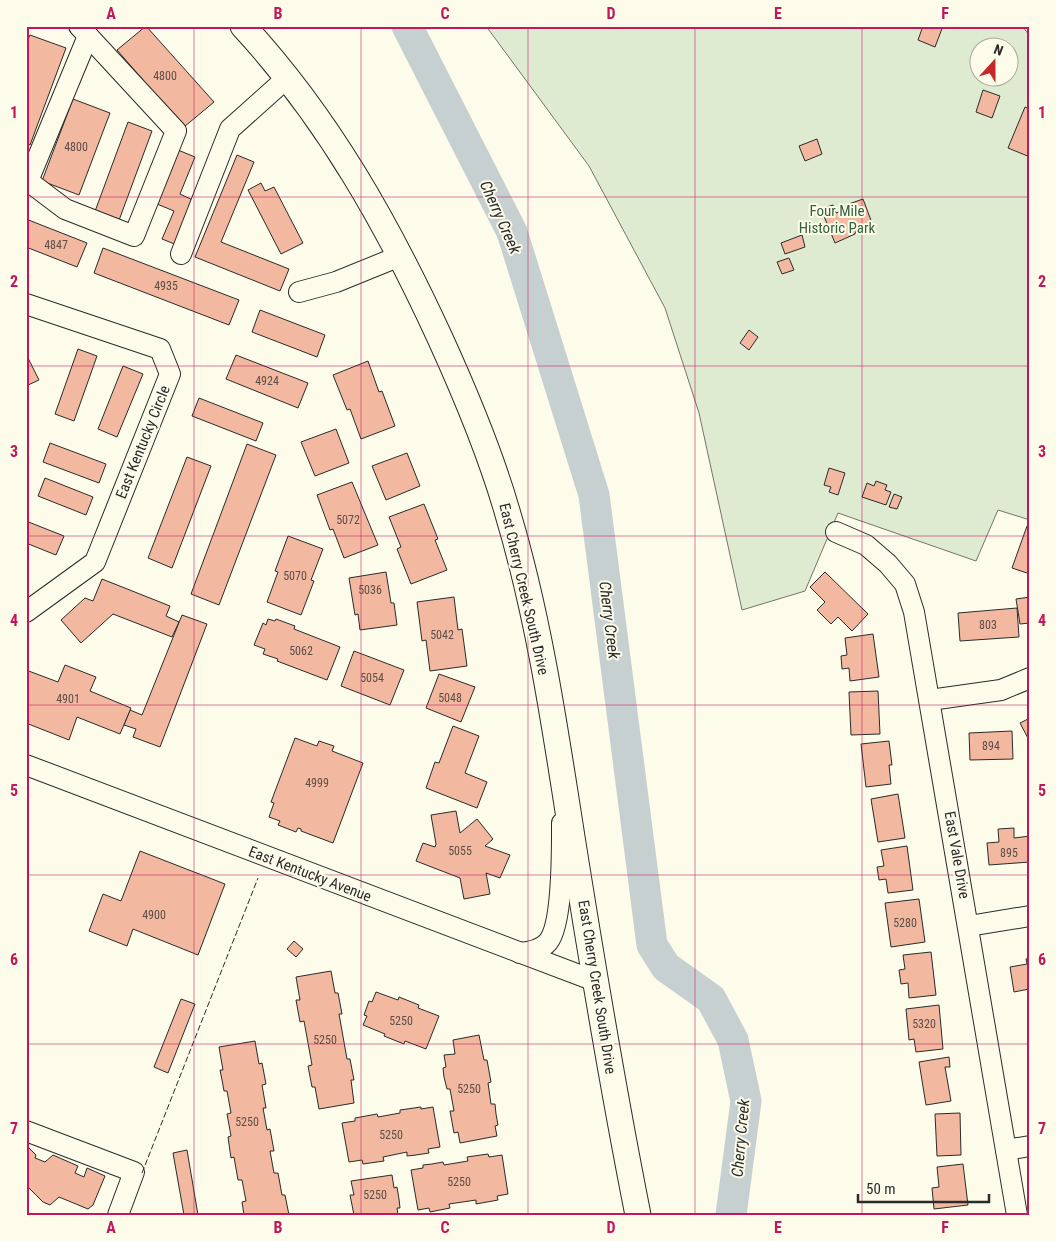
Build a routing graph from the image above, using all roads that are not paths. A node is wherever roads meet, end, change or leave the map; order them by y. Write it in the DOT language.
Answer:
graph roads {
  1 [pos="243,26"];
  2 [pos="83,31"];
  3 [pos="288,77"];
  4 [pos="27,181"];
  5 [pos="181,254"];
  6 [pos="400,256"];
  7 [pos="299,292"];
  8 [pos="26,304"];
  9 [pos="836,532"];
  10 [pos="27,610"];
  11 [pos="1030,678"];
  12 [pos="930,700"];
  13 [pos="26,766"];
  14 [pos="564,783"];
  15 [pos="1030,916"];
  16 [pos="969,926"];
  17 [pos="520,953"];
  18 [pos="594,981"];
  19 [pos="26,1131"];
  20 [pos="1030,1146"];
  21 [pos="1006,1150"];
  22 [pos="118,1215"];
  23 [pos="638,1215"];
  24 [pos="1017,1215"];
  1 -- 3 [label="main road, East Cherry Creek South Drive"];
  2 -- 4 [label="street"];
  2 -- 4 [label="street"];
  3 -- 5 [label="street"];
  3 -- 6 [label="main road, East Cherry Creek South Drive"];
  6 -- 7 [label="street"];
  6 -- 14 [label="main road, East Cherry Creek South Drive"];
  8 -- 10 [label="street, East Kentucky Circle"];
  9 -- 12 [label="street, East Vale Drive"];
  11 -- 12 [label="street"];
  12 -- 16 [label="street, East Vale Drive"];
  13 -- 17 [label="street, East Kentucky Avenue"];
  14 -- 17 [label="street"];
  14 -- 18 [label="main road, East Cherry Creek South Drive"];
  15 -- 16 [label="street"];
  16 -- 21 [label="street, East Vale Drive"];
  17 -- 18 [label="street, East Kentucky Avenue"];
  18 -- 23 [label="main road, East Cherry Creek South Drive"];
  19 -- 22 [label="street"];
  20 -- 21 [label="street"];
  21 -- 24 [label="street, East Vale Drive"];
}
